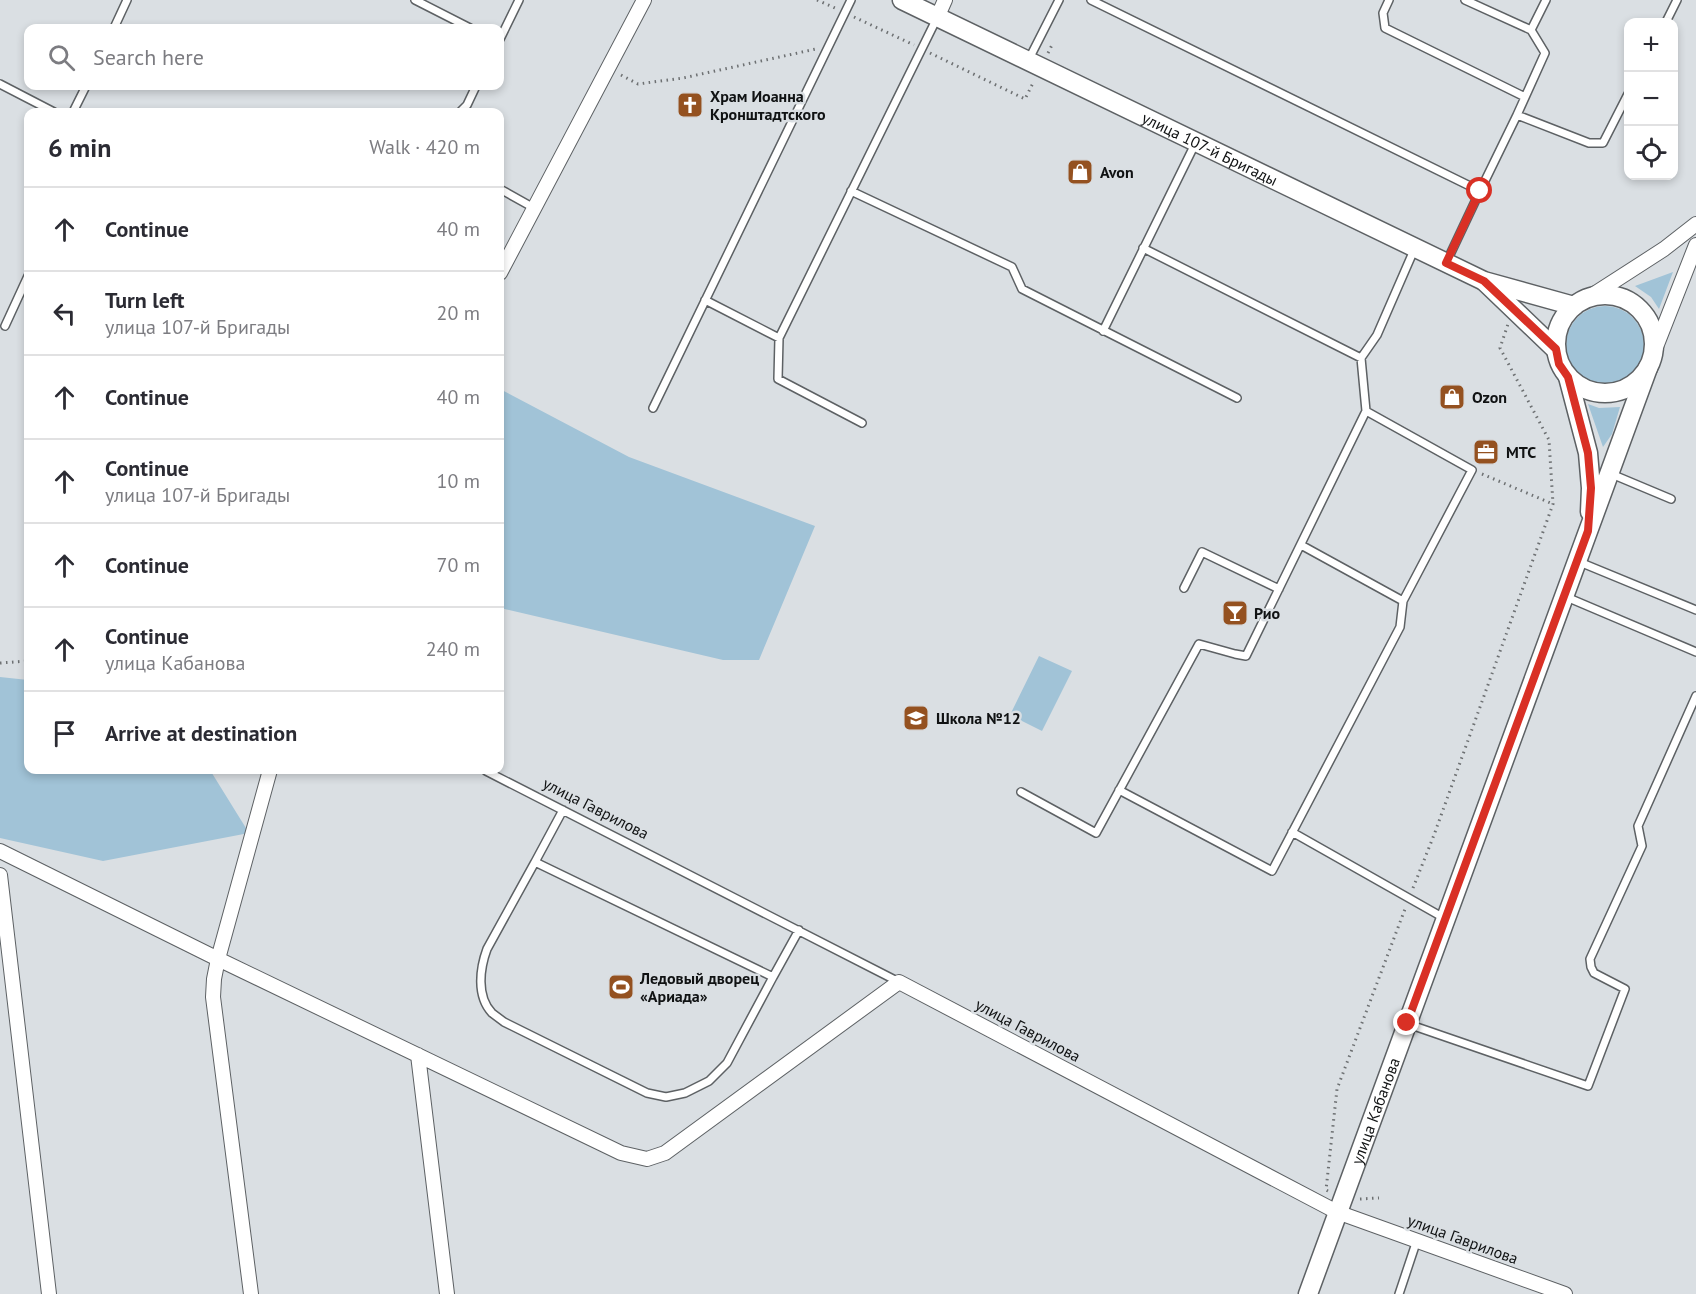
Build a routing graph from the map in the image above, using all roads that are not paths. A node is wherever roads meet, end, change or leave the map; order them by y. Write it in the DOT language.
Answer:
graph roads {
  1 [pos="128,0"];
  2 [pos="415,0"];
  3 [pos="519,0"];
  4 [pos="644,0"];
  5 [pos="850,0"];
  6 [pos="902,0"];
  7 [pos="945,0"];
  8 [pos="1059,0"];
  9 [pos="1091,0"];
  10 [pos="1389,0"];
  11 [pos="1465,0"];
  12 [pos="1546,0"];
  13 [pos="1677,0"];
  14 [pos="937,18"];
  15 [pos="1668,18"];
  16 [pos="116,24"];
  17 [pos="462,24"];
  18 [pos="1531,30"];
  19 [pos="504,31"];
  20 [pos="1034,65"];
  21 [pos="0,84"];
  22 [pos="84,90"];
  23 [pos="474,90"];
  24 [pos="1525,97"];
  25 [pos="1624,103"];
  26 [pos="46,108"];
  27 [pos="75,108"];
  28 [pos="464,108"];
  29 [pos="1517,115"];
  30 [pos="1196,142"];
  31 [pos="851,190"];
  32 [pos="504,191"];
  33 [pos="1480,191"];
  34 [pos="534,208"];
  35 [pos="1696,224"];
  36 [pos="1696,245"];
  37 [pos="1143,248"];
  38 [pos="1415,248"];
  39 [pos="1446,263"];
  40 [pos="504,265"];
  41 [pos="1692,270"];
  42 [pos="1484,281"];
  43 [pos="24,285"];
  44 [pos="705,300"];
  45 [pos="1581,302"];
  46 [pos="5,326"];
  47 [pos="1103,331"];
  48 [pos="779,338"];
  49 [pos="1556,349"];
  50 [pos="1360,358"];
  51 [pos="1651,360"];
  52 [pos="1568,377"];
  53 [pos="1237,398"];
  54 [pos="653,408"];
  55 [pos="1366,411"];
  56 [pos="862,423"];
  57 [pos="1610,473"];
  58 [pos="1671,499"];
  59 [pos="1588,531"];
  60 [pos="1300,545"];
  61 [pos="1577,561"];
  62 [pos="1184,588"];
  63 [pos="1279,589"];
  64 [pos="1564,596"];
  65 [pos="1403,601"];
  66 [pos="1696,610"];
  67 [pos="1696,652"];
  68 [pos="1696,696"];
  69 [pos="269,774"];
  70 [pos="492,774"];
  71 [pos="1119,790"];
  72 [pos="1021,792"];
  73 [pos="563,810"];
  74 [pos="1292,832"];
  75 [pos="0,851"];
  76 [pos="535,862"];
  77 [pos="0,874"];
  78 [pos="1445,919"];
  79 [pos="799,930"];
  80 [pos="218,958"];
  81 [pos="773,977"];
  82 [pos="899,982"];
  83 [pos="1407,1023"];
  84 [pos="418,1055"];
  85 [pos="1340,1204"];
  86 [pos="1418,1240"];
  87 [pos="49,1294"];
  88 [pos="251,1294"];
  89 [pos="447,1294"];
  90 [pos="1308,1294"];
  91 [pos="1399,1294"];
  92 [pos="1565,1294"];
  1 -- 16 [label="lane"];
  2 -- 17 [label="lane"];
  3 -- 19 [label="lane"];
  4 -- 34 [label="street"];
  5 -- 44 [label="lane"];
  6 -- 14 [label="main road, улица 107-й Бригады"];
  7 -- 14 [label="street"];
  8 -- 20 [label="lane"];
  9 -- 33 [label="lane"];
  10 -- 24 [label="lane"];
  11 -- 18 [label="lane"];
  12 -- 18 [label="lane"];
  13 -- 15 [label="lane"];
  14 -- 20 [label="main road, улица 107-й Бригады"];
  14 -- 31 [label="lane"];
  18 -- 24 [label="lane"];
  20 -- 30 [label="main road, улица 107-й Бригады"];
  21 -- 26 [label="lane"];
  22 -- 27 [label="lane"];
  23 -- 28 [label="lane"];
  24 -- 29 [label="lane"];
  25 -- 29 [label="lane"];
  29 -- 33 [label="lane"];
  30 -- 37 [label="lane"];
  30 -- 38 [label="main road, улица 107-й Бригады"];
  31 -- 47 [label="lane"];
  31 -- 48 [label="lane"];
  32 -- 34 [label="lane"];
  33 -- 39 [label="lane"];
  34 -- 40 [label="street"];
  35 -- 45 [label="street"];
  36 -- 41 [label="street, улица Кабанова"];
  37 -- 47 [label="lane"];
  37 -- 50 [label="lane"];
  38 -- 39 [label="main road, улица 107-й Бригады"];
  38 -- 50 [label="lane"];
  39 -- 42 [label="main road, улица 107-й Бригады"];
  41 -- 51 [label="street, улица Кабанова"];
  42 -- 45 [label="main road"];
  42 -- 49 [label="main road"];
  43 -- 46 [label="lane"];
  44 -- 48 [label="lane"];
  44 -- 54 [label="lane"];
  45 -- 49 [label="main road"];
  45 -- 51 [label="main road"];
  47 -- 53 [label="lane"];
  48 -- 56 [label="lane"];
  49 -- 52 [label="main road"];
  50 -- 55 [label="lane"];
  51 -- 52 [label="main road"];
  51 -- 57 [label="main road, улица Кабанова"];
  52 -- 59 [label="main road"];
  55 -- 60 [label="lane"];
  55 -- 65 [label="lane"];
  57 -- 58 [label="lane"];
  57 -- 59 [label="main road, улица Кабанова"];
  59 -- 61 [label="main road, улица Кабанова"];
  60 -- 63 [label="lane"];
  60 -- 65 [label="lane"];
  61 -- 64 [label="main road, улица Кабанова"];
  61 -- 66 [label="lane"];
  62 -- 63 [label="lane"];
  63 -- 71 [label="lane"];
  64 -- 67 [label="lane"];
  64 -- 78 [label="main road, улица Кабанова"];
  65 -- 74 [label="lane"];
  68 -- 83 [label="lane"];
  69 -- 80 [label="street"];
  70 -- 73 [label="lane, улица Гаврилова"];
  71 -- 72 [label="lane"];
  71 -- 74 [label="lane"];
  73 -- 76 [label="lane"];
  73 -- 79 [label="lane, улица Гаврилова"];
  74 -- 78 [label="lane"];
  75 -- 80 [label="street"];
  76 -- 81 [label="lane"];
  76 -- 81 [label="lane"];
  77 -- 87 [label="street"];
  78 -- 83 [label="main road, улица Кабанова"];
  79 -- 81 [label="lane"];
  79 -- 82 [label="lane, улица Гаврилова"];
  80 -- 84 [label="street"];
  80 -- 88 [label="street"];
  82 -- 84 [label="street"];
  82 -- 85 [label="street, улица Гаврилова"];
  83 -- 85 [label="main road, улица Кабанова"];
  84 -- 89 [label="street"];
  85 -- 86 [label="street, улица Гаврилова"];
  85 -- 90 [label="main road, улица Кабанова"];
  86 -- 91 [label="lane"];
  86 -- 92 [label="street, улица Гаврилова"];
}
